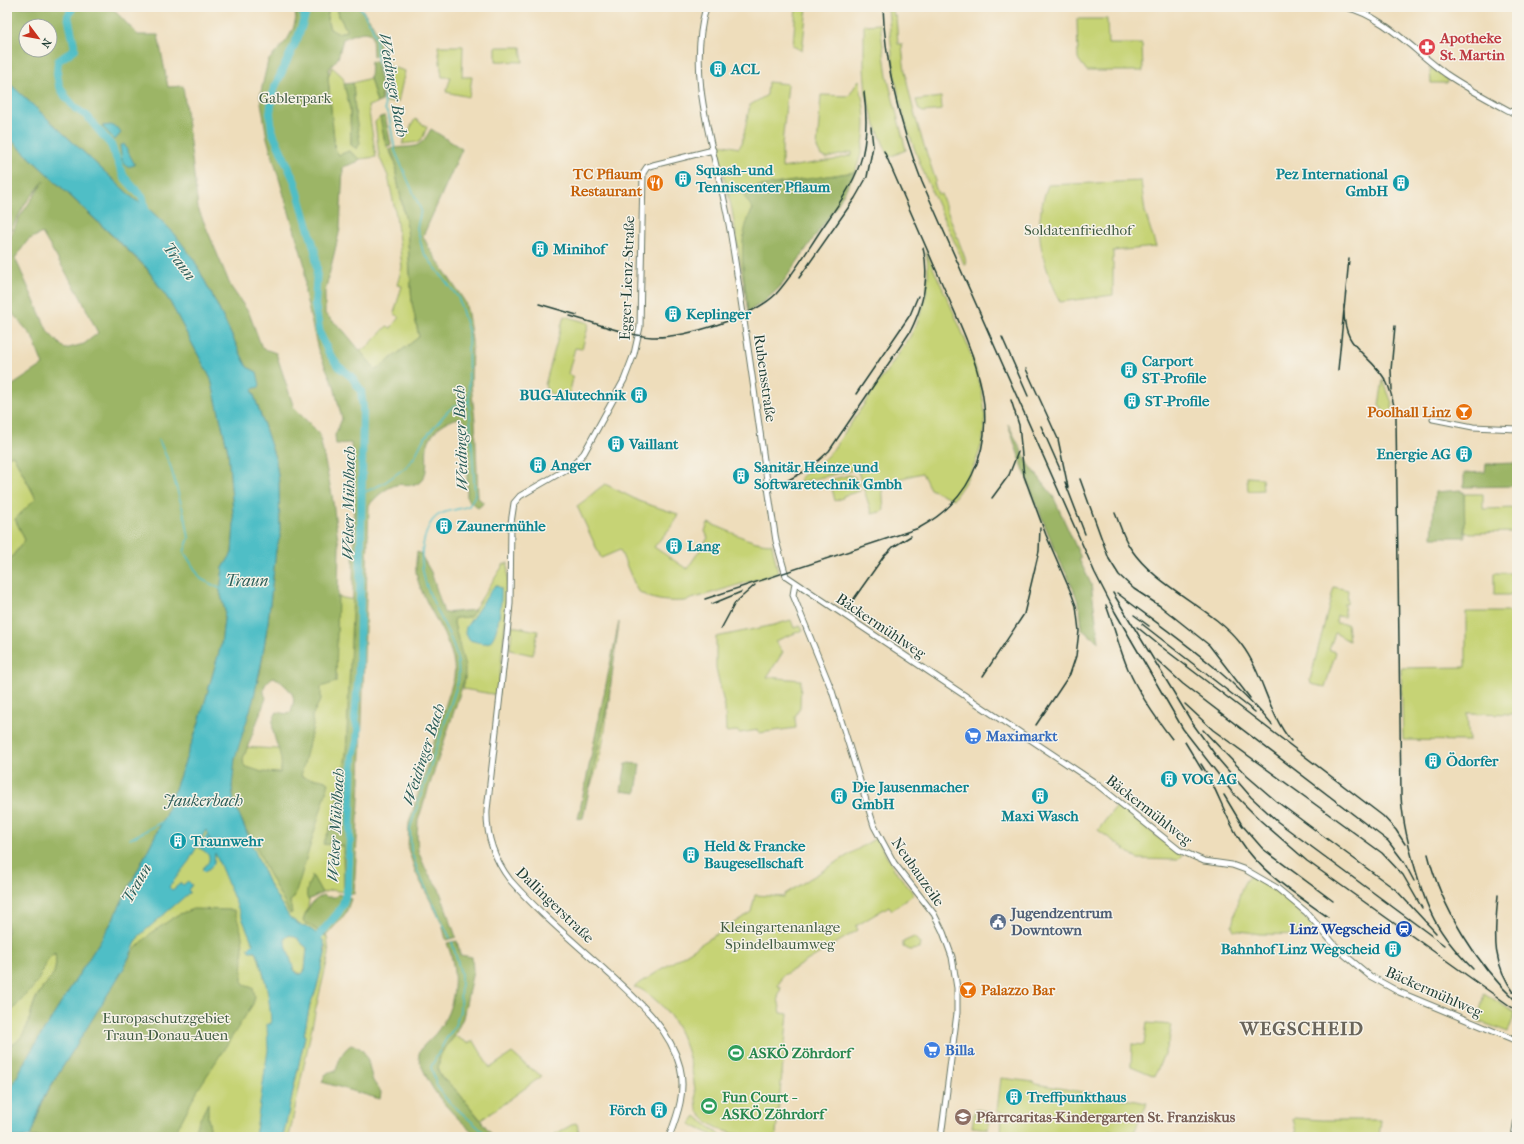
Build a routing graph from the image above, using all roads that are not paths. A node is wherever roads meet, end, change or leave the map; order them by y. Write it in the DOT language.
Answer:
graph roads {
  1 [pos="706,7"];
  2 [pos="1345,7"];
  3 [pos="1517,115"];
  4 [pos="713,150"];
  5 [pos="1433,419"];
  6 [pos="1517,429"];
  7 [pos="795,583"];
  8 [pos="507,634"];
  9 [pos="1517,1041"];
  10 [pos="1517,1118"];
  11 [pos="669,1137"];
  12 [pos="941,1137"];
  13 [pos="1514,1137"];
  1 -- 4 [label="street, Rubensstraße"];
  2 -- 3 [label="street"];
  4 -- 7 [label="street, Rubensstraße"];
  4 -- 8 [label="street, Egger-Lienz-Straße"];
  5 -- 6 [label="street"];
  7 -- 9 [label="street, Bäckermühlweg"];
  7 -- 12 [label="street, Neubauzeile"];
  8 -- 11 [label="street, Dallingerstraße"];
  10 -- 13 [label="street"];
}
